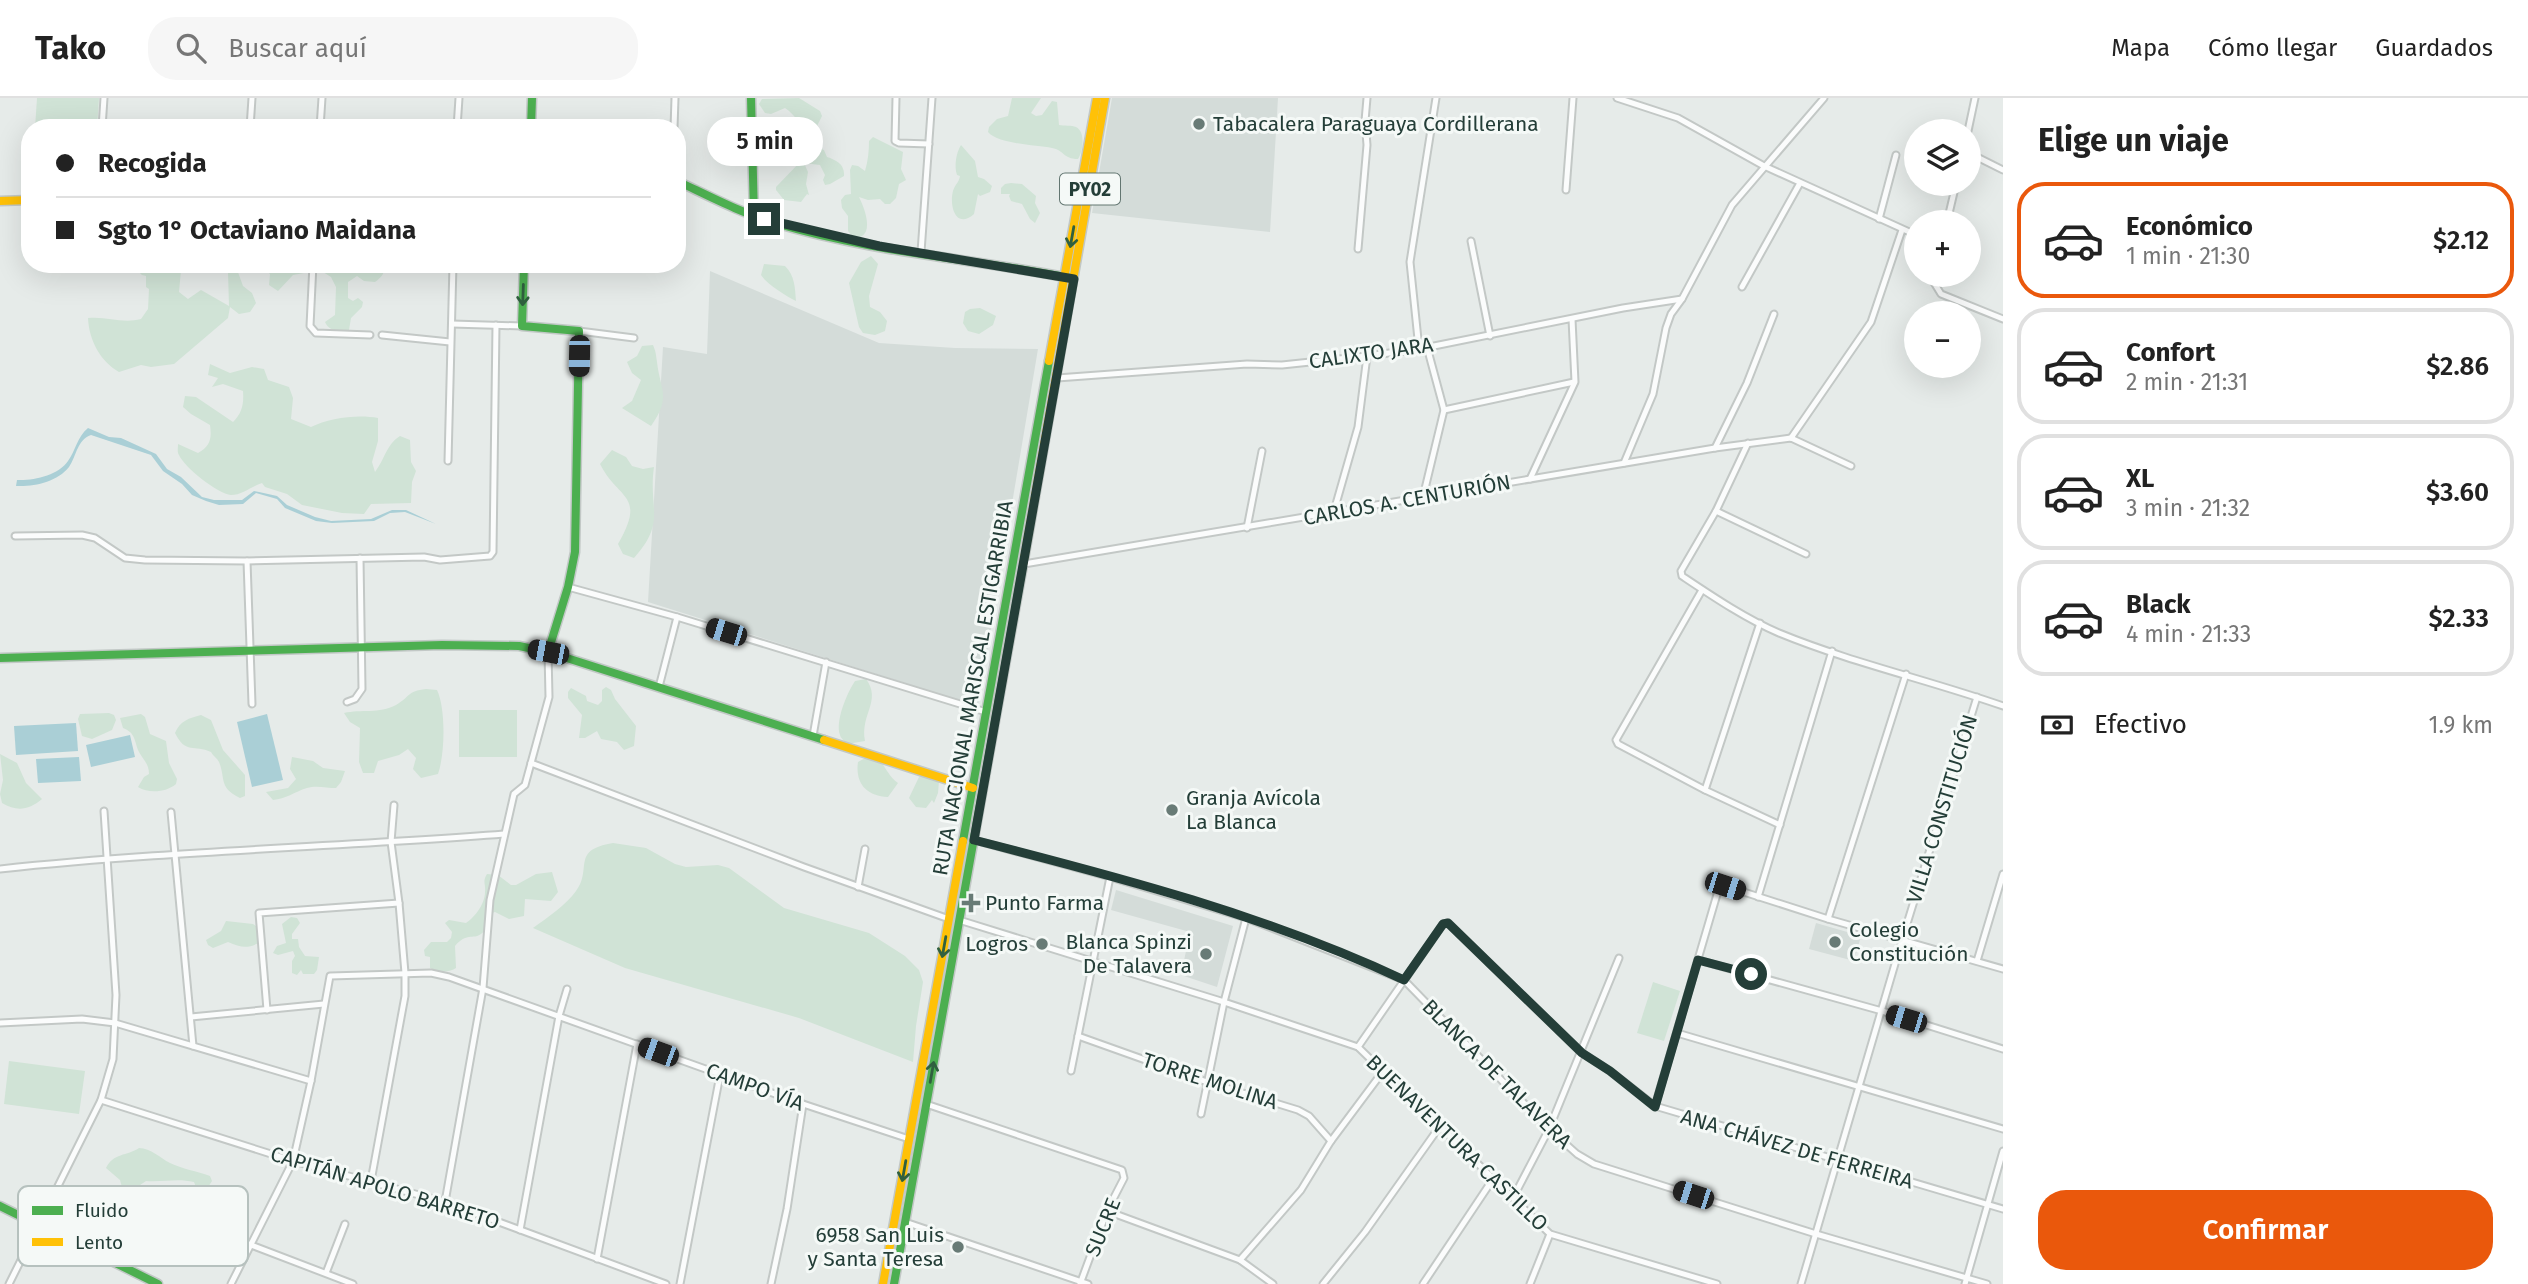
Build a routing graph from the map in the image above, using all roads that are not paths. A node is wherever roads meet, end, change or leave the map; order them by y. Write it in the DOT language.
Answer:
graph roads {
  1 [pos="104,98"];
  2 [pos="252,98"];
  3 [pos="322,98"];
  4 [pos="459,98"];
  5 [pos="532,98"];
  6 [pos="675,98"];
  7 [pos="751,98"];
  8 [pos="896,98"];
  9 [pos="932,98"];
  10 [pos="1097,98"];
  11 [pos="1105,98"];
  12 [pos="1367,98"];
  13 [pos="1436,98"];
  14 [pos="1573,98"];
  15 [pos="1618,98"];
  16 [pos="1648,98"];
  17 [pos="1824,98"];
  18 [pos="1975,98"];
  19 [pos="1646,107"];
  20 [pos="103,119"];
  21 [pos="251,119"];
  22 [pos="321,119"];
  23 [pos="458,119"];
  24 [pos="531,119"];
  25 [pos="674,119"];
  26 [pos="1971,119"];
  27 [pos="929,144"];
  28 [pos="1896,155"];
  29 [pos="1981,159"];
  30 [pos="1764,166"];
  31 [pos="2003,170"];
  32 [pos="1800,183"];
  33 [pos="686,185"];
  34 [pos="1566,190"];
  35 [pos="21,200"];
  36 [pos="0,201"];
  37 [pos="754,216"];
  38 [pos="1879,219"];
  39 [pos="1902,230"];
  40 [pos="1471,241"];
  41 [pos="1358,249"];
  42 [pos="921,253"];
  43 [pos="313,273"];
  44 [pos="453,273"];
  45 [pos="524,273"];
  46 [pos="1069,278"];
  47 [pos="1742,287"];
  48 [pos="1938,287"];
  49 [pos="1682,299"];
  50 [pos="1774,314"];
  51 [pos="1572,318"];
  52 [pos="2003,319"];
  53 [pos="452,324"];
  54 [pos="495,325"];
  55 [pos="522,326"];
  56 [pos="579,331"];
  57 [pos="370,335"];
  58 [pos="382,335"];
  59 [pos="1490,335"];
  60 [pos="634,338"];
  61 [pos="450,342"];
  62 [pos="1427,347"];
  63 [pos="1419,349"];
  64 [pos="1367,356"];
  65 [pos="1057,378"];
  66 [pos="1575,382"];
  67 [pos="1444,410"];
  68 [pos="1791,439"];
  69 [pos="1748,443"];
  70 [pos="1715,448"];
  71 [pos="1262,451"];
  72 [pos="448,461"];
  73 [pos="1624,463"];
  74 [pos="1851,466"];
  75 [pos="1530,479"];
  76 [pos="1423,497"];
  77 [pos="1716,510"];
  78 [pos="1334,511"];
  79 [pos="1247,528"];
  80 [pos="15,536"];
  81 [pos="1806,554"];
  82 [pos="360,558"];
  83 [pos="247,561"];
  84 [pos="1024,565"];
  85 [pos="568,587"];
  86 [pos="1702,590"];
  87 [pos="677,617"];
  88 [pos="1760,622"];
  89 [pos="360,649"];
  90 [pos="1832,650"];
  91 [pos="250,652"];
  92 [pos="548,652"];
  93 [pos="0,657"];
  94 [pos="826,663"];
  95 [pos="1906,674"];
  96 [pos="659,687"];
  97 [pos="1977,697"];
  98 [pos="347,702"];
  99 [pos="251,705"];
  100 [pos="2003,706"];
  101 [pos="986,712"];
  102 [pos="813,736"];
  103 [pos="531,763"];
  104 [pos="973,788"];
  105 [pos="1705,790"];
  106 [pos="394,805"];
  107 [pos="104,811"];
  108 [pos="171,813"];
  109 [pos="1780,825"];
  110 [pos="504,834"];
  111 [pos="974,840"];
  112 [pos="391,842"];
  113 [pos="865,849"];
  114 [pos="176,854"];
  115 [pos="107,858"];
  116 [pos="0,869"];
  117 [pos="2003,874"];
  118 [pos="1110,877"];
  119 [pos="858,887"];
  120 [pos="1758,897"];
  121 [pos="399,903"];
  122 [pos="1246,918"];
  123 [pos="949,919"];
  124 [pos="1828,919"];
  125 [pos="959,920"];
  126 [pos="1902,940"];
  127 [pos="1619,958"];
  128 [pos="1698,960"];
  129 [pos="1977,961"];
  130 [pos="1093,962"];
  131 [pos="2003,969"];
  132 [pos="405,973"];
  133 [pos="1404,980"];
  134 [pos="483,988"];
  135 [pos="567,989"];
  136 [pos="1224,1002"];
  137 [pos="324,1004"];
  138 [pos="267,1010"];
  139 [pos="1882,1011"];
  140 [pos="559,1016"];
  141 [pos="191,1017"];
  142 [pos="0,1023"];
  143 [pos="115,1023"];
  144 [pos="1676,1033"];
  145 [pos="1078,1036"];
  146 [pos="637,1044"];
  147 [pos="192,1046"];
  148 [pos="1358,1047"];
  149 [pos="2003,1049"];
  150 [pos="1582,1053"];
  151 [pos="1384,1070"];
  152 [pos="1071,1071"];
  153 [pos="720,1075"];
  154 [pos="311,1081"];
  155 [pos="1207,1082"];
  156 [pos="1860,1087"];
  157 [pos="101,1100"];
  158 [pos="803,1104"];
  159 [pos="926,1104"];
  160 [pos="1655,1107"];
  161 [pos="1201,1114"];
  162 [pos="1440,1126"];
  163 [pos="1549,1129"];
  164 [pos="2003,1129"];
  165 [pos="909,1139"];
  166 [pos="1331,1141"];
  167 [pos="2003,1151"];
  168 [pos="1838,1160"];
  169 [pos="293,1161"];
  170 [pos="1493,1179"];
  171 [pos="371,1181"];
  172 [pos="58,1186"];
  173 [pos="1513,1198"];
  174 [pos="445,1202"];
  175 [pos="1988,1205"];
  176 [pos="0,1206"];
  177 [pos="2003,1209"];
  178 [pos="1107,1211"];
  179 [pos="18,1215"];
  180 [pos="905,1221"];
  181 [pos="345,1224"];
  182 [pos="520,1230"];
  183 [pos="1550,1234"];
  184 [pos="1816,1234"];
  185 [pos="248,1243"];
  186 [pos="251,1244"];
  187 [pos="248,1250"];
  188 [pos="597,1259"];
  189 [pos="1240,1260"];
  190 [pos="18,1266"];
  191 [pos="121,1266"];
  192 [pos="240,1266"];
  193 [pos="326,1273"];
  194 [pos="1966,1281"];
  195 [pos="1083,1283"];
  196 [pos="9,1284"];
  197 [pos="158,1284"];
  198 [pos="231,1284"];
  199 [pos="353,1284"];
  200 [pos="666,1284"];
  201 [pos="680,1284"];
  202 [pos="771,1284"];
  203 [pos="883,1284"];
  204 [pos="894,1284"];
  205 [pos="1273,1284"];
  206 [pos="1323,1284"];
  207 [pos="1423,1284"];
  208 [pos="1530,1284"];
  209 [pos="1717,1284"];
  210 [pos="1801,1284"];
  211 [pos="1987,1284"];
  1 -- 20 [label="street"];
  2 -- 21 [label="street"];
  3 -- 22 [label="street"];
  4 -- 23 [label="street"];
  5 -- 24 [label="main road"];
  6 -- 25 [label="street"];
  7 -- 37 [label="main road"];
  8 -- 27 [label="street"];
  9 -- 27 [label="street"];
  10 -- 46 [label="main road, RUTA NACIONAL MARISCAL ESTIGARRIBIA / PY02, one-way"];
  11 -- 46 [label="main road, RUTA NACIONAL MARISCAL ESTIGARRIBIA / PY02"];
  12 -- 41 [label="street"];
  13 -- 63 [label="street"];
  14 -- 34 [label="street"];
  15 -- 19 [label="street"];
  16 -- 19 [label="street"];
  17 -- 30 [label="street"];
  18 -- 26 [label="street"];
  19 -- 30 [label="street"];
  27 -- 42 [label="street"];
  28 -- 38 [label="street"];
  29 -- 31 [label="street"];
  30 -- 32 [label="street"];
  30 -- 49 [label="street"];
  32 -- 38 [label="street"];
  32 -- 47 [label="street"];
  33 -- 37 [label="main road"];
  35 -- 36 [label="main road"];
  37 -- 42 [label="main road"];
  38 -- 39 [label="street"];
  39 -- 68 [label="street"];
  40 -- 59 [label="street"];
  42 -- 46 [label="main road"];
  43 -- 57 [label="street"];
  44 -- 53 [label="street"];
  45 -- 55 [label="main road, one-way"];
  46 -- 65 [label="main road, RUTA NACIONAL MARISCAL ESTIGARRIBIA / PY02"];
  46 -- 101 [label="main road, RUTA NACIONAL MARISCAL ESTIGARRIBIA / PY02"];
  48 -- 52 [label="street"];
  49 -- 51 [label="street, CALIXTO JARA"];
  49 -- 73 [label="street"];
  50 -- 70 [label="street"];
  51 -- 59 [label="street, CALIXTO JARA"];
  51 -- 66 [label="street"];
  53 -- 54 [label="street"];
  53 -- 61 [label="street"];
  54 -- 55 [label="street"];
  54 -- 82 [label="street"];
  55 -- 56 [label="main road"];
  56 -- 60 [label="street"];
  56 -- 85 [label="main road"];
  58 -- 61 [label="street"];
  59 -- 62 [label="street, CALIXTO JARA"];
  61 -- 72 [label="street"];
  62 -- 63 [label="street, CALIXTO JARA"];
  62 -- 67 [label="street"];
  63 -- 64 [label="street, CALIXTO JARA"];
  64 -- 65 [label="street, CALIXTO JARA"];
  64 -- 78 [label="street"];
  65 -- 84 [label="main road, RUTA NACIONAL MARISCAL ESTIGARRIBIA / PY02"];
  66 -- 67 [label="street"];
  66 -- 75 [label="street"];
  67 -- 76 [label="street"];
  68 -- 69 [label="street, CARLOS A. CENTURIÓN"];
  68 -- 74 [label="street"];
  69 -- 70 [label="street, CARLOS A. CENTURIÓN"];
  69 -- 77 [label="street"];
  70 -- 73 [label="street, CARLOS A. CENTURIÓN"];
  71 -- 79 [label="street"];
  73 -- 75 [label="street, CARLOS A. CENTURIÓN"];
  75 -- 76 [label="street, CARLOS A. CENTURIÓN"];
  76 -- 78 [label="street, CARLOS A. CENTURIÓN"];
  77 -- 81 [label="street"];
  77 -- 86 [label="street"];
  78 -- 79 [label="street, CARLOS A. CENTURIÓN"];
  79 -- 84 [label="street, CARLOS A. CENTURIÓN"];
  80 -- 83 [label="street"];
  82 -- 83 [label="street"];
  82 -- 89 [label="street"];
  83 -- 91 [label="street"];
  84 -- 111 [label="main road, RUTA NACIONAL MARISCAL ESTIGARRIBIA / PY02"];
  85 -- 87 [label="street"];
  85 -- 92 [label="main road"];
  86 -- 88 [label="street"];
  86 -- 105 [label="street"];
  87 -- 94 [label="street"];
  87 -- 96 [label="street"];
  88 -- 90 [label="street"];
  88 -- 105 [label="street"];
  89 -- 91 [label="main road"];
  89 -- 92 [label="main road"];
  89 -- 98 [label="street"];
  90 -- 95 [label="street"];
  90 -- 109 [label="street"];
  91 -- 93 [label="main road"];
  91 -- 99 [label="street"];
  92 -- 96 [label="main road"];
  92 -- 103 [label="street"];
  94 -- 101 [label="street"];
  94 -- 102 [label="street"];
  95 -- 97 [label="street"];
  95 -- 124 [label="street"];
  96 -- 102 [label="main road"];
  97 -- 100 [label="street"];
  97 -- 126 [label="street, VILLA CONSTITUCIÓN"];
  101 -- 104 [label="main road, RUTA NACIONAL MARISCAL ESTIGARRIBIA / PY02"];
  102 -- 104 [label="main road"];
  103 -- 110 [label="street"];
  103 -- 119 [label="street"];
  104 -- 123 [label="main road, RUTA NACIONAL MARISCAL ESTIGARRIBIA / PY02"];
  105 -- 109 [label="street"];
  106 -- 112 [label="street"];
  107 -- 115 [label="street"];
  108 -- 114 [label="street"];
  109 -- 120 [label="street"];
  110 -- 112 [label="street"];
  110 -- 134 [label="street"];
  111 -- 118 [label="street, BLANCA DE TALAVERA"];
  111 -- 125 [label="main road, RUTA NACIONAL MARISCAL ESTIGARRIBIA / PY02"];
  112 -- 114 [label="street"];
  112 -- 121 [label="street"];
  113 -- 119 [label="street"];
  114 -- 115 [label="street"];
  114 -- 141 [label="street"];
  115 -- 116 [label="street"];
  115 -- 143 [label="street"];
  117 -- 129 [label="street"];
  118 -- 122 [label="street, BLANCA DE TALAVERA"];
  118 -- 130 [label="street"];
  119 -- 123 [label="street"];
  120 -- 124 [label="street"];
  120 -- 128 [label="street"];
  121 -- 132 [label="street"];
  121 -- 138 [label="street"];
  122 -- 133 [label="street, BLANCA DE TALAVERA"];
  122 -- 136 [label="street"];
  123 -- 165 [label="main road, RUTA NACIONAL MARISCAL ESTIGARRIBIA / PY02, one-way"];
  124 -- 126 [label="street"];
  125 -- 130 [label="street, BUENAVENTURA CASTILLO"];
  159 -- 125 [label="main road, RUTA NACIONAL MARISCAL ESTIGARRIBIA / PY02, one-way"];
  126 -- 129 [label="street"];
  126 -- 139 [label="street, VILLA CONSTITUCIÓN"];
  127 -- 150 [label="street"];
  128 -- 139 [label="street"];
  128 -- 144 [label="street"];
  129 -- 131 [label="street"];
  130 -- 136 [label="street, BUENAVENTURA CASTILLO"];
  130 -- 145 [label="street"];
  132 -- 134 [label="street, CAMPO VÍA"];
  132 -- 137 [label="street, CAMPO VÍA"];
  132 -- 171 [label="street"];
  133 -- 148 [label="street"];
  133 -- 150 [label="street, ANA CHÁVEZ DE FERREIRA"];
  133 -- 163 [label="street, BLANCA DE TALAVERA"];
  134 -- 140 [label="street, CAMPO VÍA"];
  134 -- 174 [label="street"];
  135 -- 140 [label="street"];
  136 -- 148 [label="street, BUENAVENTURA CASTILLO"];
  136 -- 155 [label="street"];
  137 -- 138 [label="street"];
  137 -- 154 [label="street"];
  138 -- 141 [label="street"];
  139 -- 149 [label="street"];
  139 -- 156 [label="street, VILLA CONSTITUCIÓN"];
  140 -- 146 [label="street, CAMPO VÍA"];
  140 -- 182 [label="street"];
  141 -- 147 [label="street"];
  142 -- 143 [label="street"];
  143 -- 147 [label="street"];
  143 -- 157 [label="street"];
  144 -- 156 [label="street"];
  144 -- 160 [label="street"];
  145 -- 152 [label="street"];
  145 -- 155 [label="street, TORRE MOLINA"];
  146 -- 153 [label="street, CAMPO VÍA"];
  146 -- 188 [label="street"];
  147 -- 154 [label="street"];
  148 -- 151 [label="street, BUENAVENTURA CASTILLO"];
  150 -- 160 [label="street, ANA CHÁVEZ DE FERREIRA"];
  150 -- 163 [label="street"];
  151 -- 162 [label="street, BUENAVENTURA CASTILLO"];
  151 -- 166 [label="street"];
  153 -- 158 [label="street, CAMPO VÍA"];
  153 -- 201 [label="street"];
  154 -- 169 [label="street"];
  155 -- 161 [label="street"];
  155 -- 166 [label="street, TORRE MOLINA"];
  156 -- 164 [label="street"];
  156 -- 168 [label="street, VILLA CONSTITUCIÓN"];
  157 -- 169 [label="street, CAPITÁN APOLO BARRETO"];
  157 -- 172 [label="street"];
  158 -- 165 [label="street, CAMPO VÍA"];
  158 -- 202 [label="street"];
  159 -- 178 [label="street, SUCRE"];
  159 -- 180 [label="main road, RUTA NACIONAL MARISCAL ESTIGARRIBIA / PY02"];
  160 -- 168 [label="street, ANA CHÁVEZ DE FERREIRA"];
  162 -- 170 [label="street, BUENAVENTURA CASTILLO"];
  162 -- 206 [label="street"];
  163 -- 173 [label="street"];
  163 -- 184 [label="street, BLANCA DE TALAVERA"];
  165 -- 203 [label="main road, RUTA NACIONAL MARISCAL ESTIGARRIBIA / PY02, one-way"];
  166 -- 189 [label="street"];
  167 -- 175 [label="street"];
  168 -- 175 [label="street, ANA CHÁVEZ DE FERREIRA"];
  168 -- 184 [label="street, VILLA CONSTITUCIÓN"];
  169 -- 171 [label="street, CAPITÁN APOLO BARRETO"];
  169 -- 186 [label="street"];
  170 -- 173 [label="street, BUENAVENTURA CASTILLO"];
  170 -- 207 [label="street"];
  171 -- 174 [label="street, CAPITÁN APOLO BARRETO"];
  173 -- 183 [label="street, BUENAVENTURA CASTILLO"];
  174 -- 182 [label="street, CAPITÁN APOLO BARRETO"];
  175 -- 177 [label="street, ANA CHÁVEZ DE FERREIRA"];
  175 -- 194 [label="street"];
  176 -- 179 [label="main road"];
  178 -- 189 [label="street"];
  178 -- 195 [label="street, SUCRE"];
  180 -- 195 [label="street"];
  180 -- 204 [label="main road, RUTA NACIONAL MARISCAL ESTIGARRIBIA / PY02"];
  181 -- 193 [label="street"];
  182 -- 188 [label="street, CAPITÁN APOLO BARRETO"];
  183 -- 208 [label="street"];
  183 -- 209 [label="street, BUENAVENTURA CASTILLO"];
  184 -- 194 [label="street, BLANCA DE TALAVERA"];
  184 -- 210 [label="street, VILLA CONSTITUCIÓN"];
  185 -- 186 [label="street"];
  186 -- 187 [label="street"];
  186 -- 193 [label="street"];
  188 -- 200 [label="street, CAPITÁN APOLO BARRETO"];
  189 -- 205 [label="street"];
  190 -- 196 [label="street"];
  191 -- 197 [label="main road"];
  192 -- 198 [label="street"];
  193 -- 199 [label="street"];
  194 -- 211 [label="street, BLANCA DE TALAVERA"];
}
